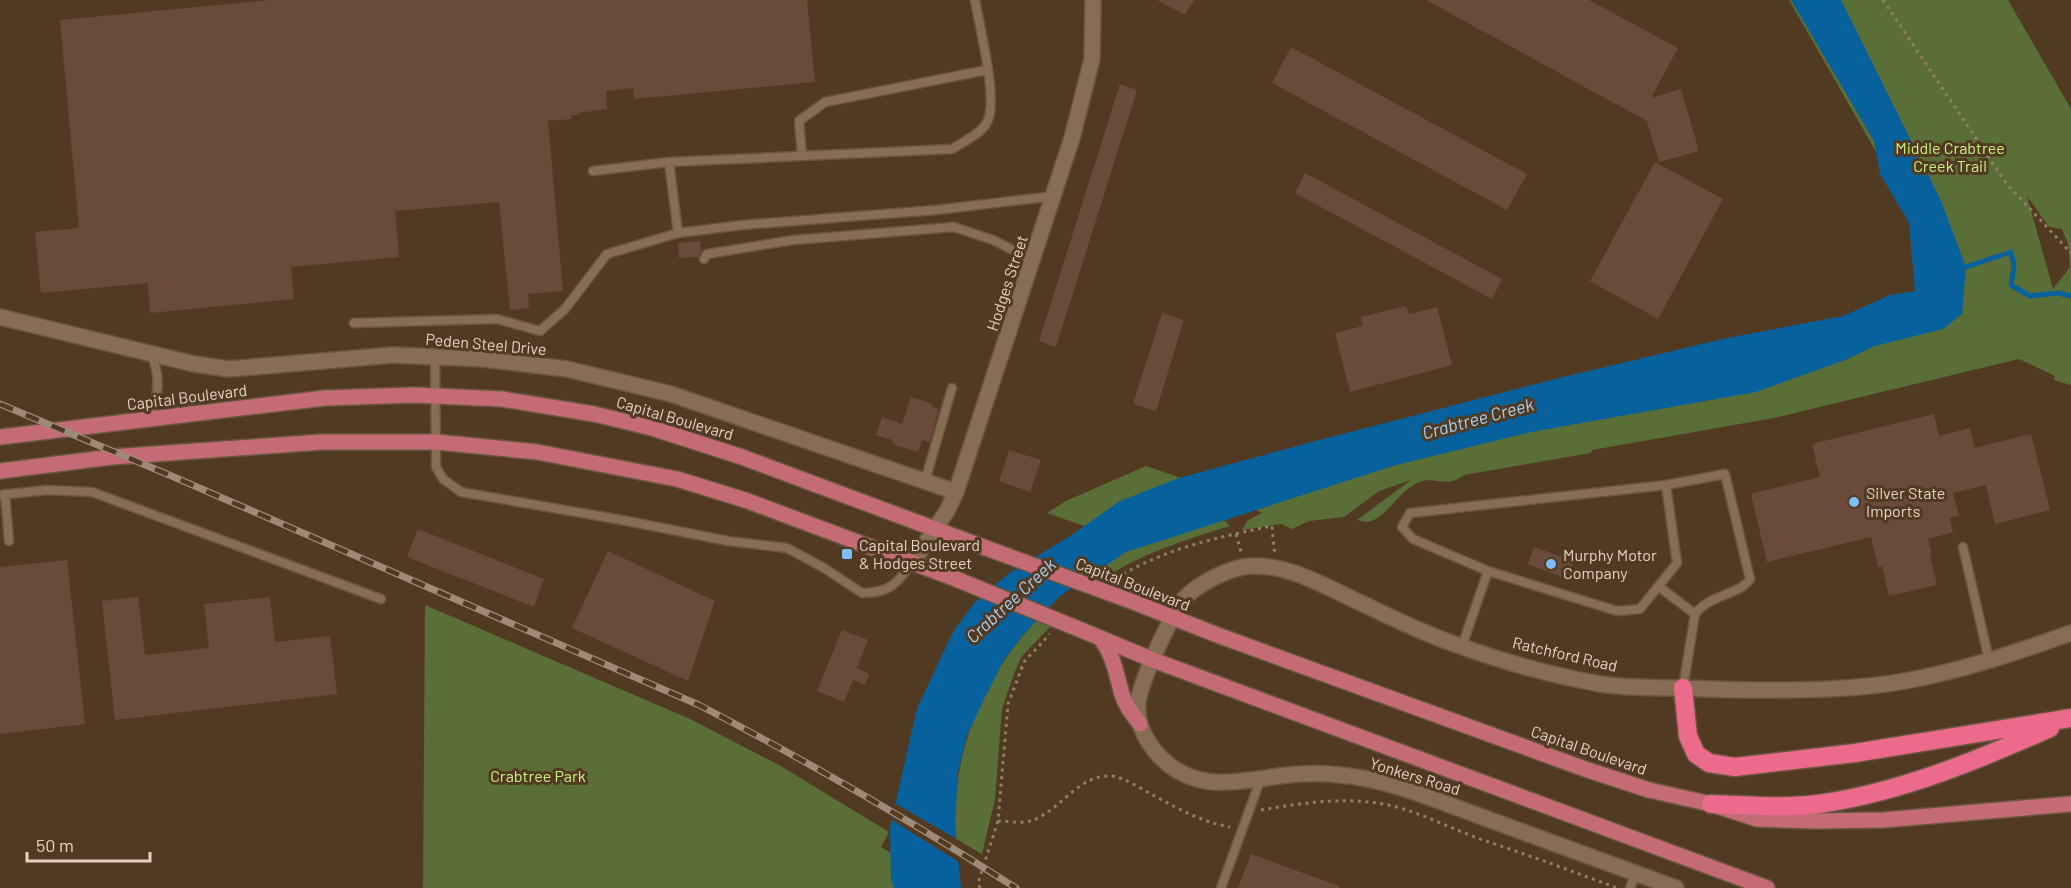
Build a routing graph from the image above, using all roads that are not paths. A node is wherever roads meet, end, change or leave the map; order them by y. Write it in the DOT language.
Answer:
graph roads {
  1 [pos="975,0"];
  2 [pos="1093,0"];
  3 [pos="987,70"];
  4 [pos="802,155"];
  5 [pos="669,162"];
  6 [pos="593,171"];
  7 [pos="1054,195"];
  8 [pos="678,233"];
  9 [pos="704,259"];
  10 [pos="1033,260"];
  11 [pos="0,317"];
  12 [pos="354,323"];
  13 [pos="151,353"];
  14 [pos="435,357"];
  15 [pos="952,388"];
  16 [pos="435,396"];
  17 [pos="149,420"];
  18 [pos="0,437"];
  19 [pos="436,441"];
  20 [pos="0,471"];
  21 [pos="925,481"];
  22 [pos="1666,485"];
  23 [pos="956,492"];
  24 [pos="2,494"];
  25 [pos="935,529"];
  26 [pos="9,541"];
  27 [pos="1964,547"];
  28 [pos="912,563"];
  29 [pos="1488,571"];
  30 [pos="1658,586"];
  31 [pos="381,599"];
  32 [pos="1695,614"];
  33 [pos="1174,618"];
  34 [pos="2071,633"];
  35 [pos="1101,639"];
  36 [pos="1462,646"];
  37 [pos="1153,660"];
  38 [pos="1989,660"];
  39 [pos="1683,688"];
  40 [pos="2071,718"];
  41 [pos="1140,724"];
  42 [pos="1261,778"];
  43 [pos="1711,804"];
  44 [pos="2071,804"];
  45 [pos="1633,881"];
  46 [pos="1221,888"];
  47 [pos="1676,888"];
  48 [pos="1767,888"];
  1 -- 3 [label="lane"];
  2 -- 7 [label="street, Hodges Street"];
  3 -- 4 [label="lane"];
  3 -- 4 [label="lane"];
  4 -- 5 [label="lane"];
  5 -- 6 [label="lane"];
  5 -- 8 [label="lane"];
  7 -- 8 [label="lane"];
  7 -- 10 [label="street, Hodges Street"];
  8 -- 12 [label="lane"];
  9 -- 10 [label="lane"];
  10 -- 23 [label="street, Hodges Street"];
  11 -- 13 [label="street, Peden Steel Drive"];
  13 -- 14 [label="street, Peden Steel Drive"];
  13 -- 17 [label="lane"];
  14 -- 16 [label="lane"];
  14 -- 21 [label="street, Peden Steel Drive"];
  15 -- 21 [label="lane"];
  16 -- 17 [label="main road, Capital Boulevard"];
  16 -- 19 [label="lane"];
  16 -- 25 [label="main road, Capital Boulevard"];
  17 -- 18 [label="main road, Capital Boulevard"];
  19 -- 20 [label="main road"];
  19 -- 28 [label="main road"];
  19 -- 28 [label="lane"];
  21 -- 23 [label="street, Peden Steel Drive"];
  22 -- 29 [label="lane"];
  22 -- 30 [label="lane"];
  22 -- 32 [label="lane"];
  23 -- 25 [label="street, Hodges Street"];
  24 -- 26 [label="lane"];
  24 -- 31 [label="lane"];
  25 -- 28 [label="street, Hodges Street"];
  25 -- 33 [label="main road, Capital Boulevard, bridge"];
  27 -- 38 [label="lane"];
  28 -- 35 [label="main road, bridge"];
  29 -- 30 [label="lane"];
  29 -- 36 [label="lane"];
  30 -- 32 [label="lane"];
  32 -- 39 [label="lane"];
  33 -- 36 [label="street, Ratchford Road"];
  33 -- 37 [label="street, Ratchford Road"];
  33 -- 43 [label="main road, Capital Boulevard"];
  34 -- 38 [label="street, Ratchford Road"];
  35 -- 37 [label="main road"];
  35 -- 41 [label="main road"];
  36 -- 39 [label="street, Ratchford Road"];
  37 -- 41 [label="street"];
  37 -- 48 [label="main road"];
  38 -- 39 [label="street, Ratchford Road"];
  39 -- 40 [label="highway"];
  40 -- 43 [label="highway"];
  41 -- 42 [label="street, Yonkers Road"];
  42 -- 45 [label="street, Yonkers Road"];
  42 -- 46 [label="lane"];
  43 -- 44 [label="main road, Capital Boulevard"];
  45 -- 47 [label="street, Yonkers Road"];
}
